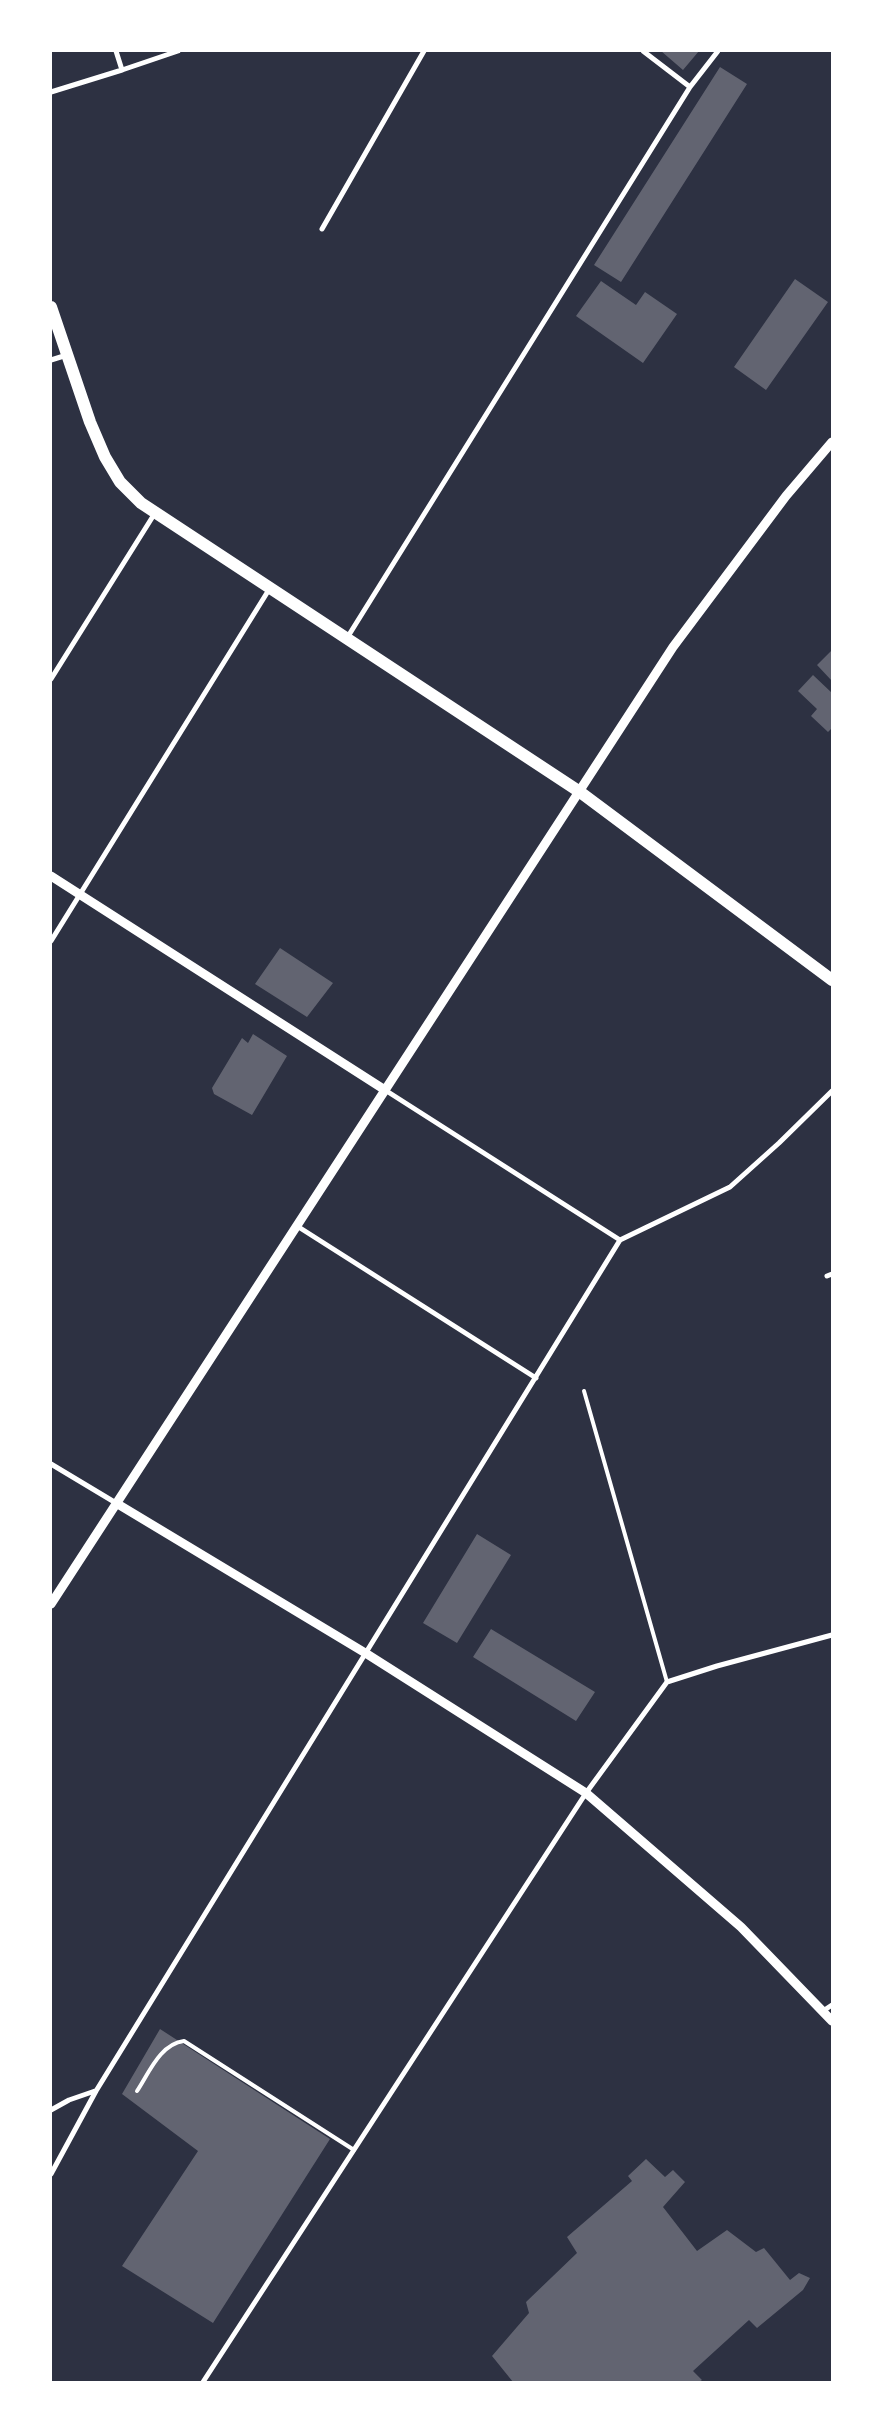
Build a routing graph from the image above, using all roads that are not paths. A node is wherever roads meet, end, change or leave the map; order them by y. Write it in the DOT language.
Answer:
graph roads {
  1 [pos="116,51"];
  2 [pos="178,51"];
  3 [pos="424,51"];
  4 [pos="643,51"];
  5 [pos="718,51"];
  6 [pos="122,70"];
  7 [pos="690,87"];
  8 [pos="51,92"];
  9 [pos="322,229"];
  10 [pos="51,307"];
  11 [pos="67,356"];
  12 [pos="51,360"];
  13 [pos="832,442"];
  14 [pos="156,513"];
  15 [pos="270,588"];
  16 [pos="346,639"];
  17 [pos="51,679"];
  18 [pos="580,792"];
  19 [pos="51,876"];
  20 [pos="80,894"];
  21 [pos="51,941"];
  22 [pos="832,980"];
  23 [pos="385,1090"];
  24 [pos="832,1091"];
  25 [pos="297,1226"];
  26 [pos="620,1240"];
  27 [pos="536,1378"];
  28 [pos="584,1391"];
  29 [pos="51,1464"];
  30 [pos="116,1503"];
  31 [pos="51,1604"];
  32 [pos="832,1635"];
  33 [pos="367,1654"];
  34 [pos="667,1682"];
  35 [pos="586,1793"];
  36 [pos="832,2005"];
  37 [pos="823,2011"];
  38 [pos="832,2021"];
  39 [pos="96,2091"];
  40 [pos="137,2092"];
  41 [pos="51,2110"];
  42 [pos="354,2150"];
  43 [pos="51,2174"];
  44 [pos="203,2382"];
  1 -- 6 [label="street"];
  2 -- 6 [label="street"];
  3 -- 9 [label="street"];
  4 -- 7 [label="street"];
  5 -- 7 [label="street"];
  6 -- 8 [label="street"];
  7 -- 16 [label="street"];
  10 -- 11 [label="main road"];
  11 -- 12 [label="street"];
  11 -- 14 [label="main road"];
  13 -- 18 [label="street"];
  14 -- 15 [label="main road"];
  14 -- 17 [label="street"];
  15 -- 16 [label="main road"];
  15 -- 20 [label="street"];
  16 -- 18 [label="main road"];
  18 -- 22 [label="main road"];
  18 -- 23 [label="street"];
  19 -- 20 [label="street"];
  20 -- 21 [label="street"];
  20 -- 23 [label="street"];
  23 -- 25 [label="street"];
  23 -- 26 [label="street"];
  24 -- 26 [label="street"];
  25 -- 27 [label="street"];
  25 -- 30 [label="street"];
  26 -- 27 [label="street"];
  27 -- 33 [label="street"];
  28 -- 34 [label="lane"];
  29 -- 30 [label="street"];
  30 -- 31 [label="street"];
  30 -- 33 [label="street"];
  32 -- 34 [label="street"];
  33 -- 35 [label="street"];
  33 -- 39 [label="street"];
  34 -- 35 [label="street"];
  35 -- 37 [label="street"];
  35 -- 42 [label="street"];
  36 -- 37 [label="street"];
  37 -- 38 [label="street"];
  39 -- 41 [label="street"];
  39 -- 43 [label="street"];
  40 -- 42 [label="lane"];
  42 -- 44 [label="street"];
}
